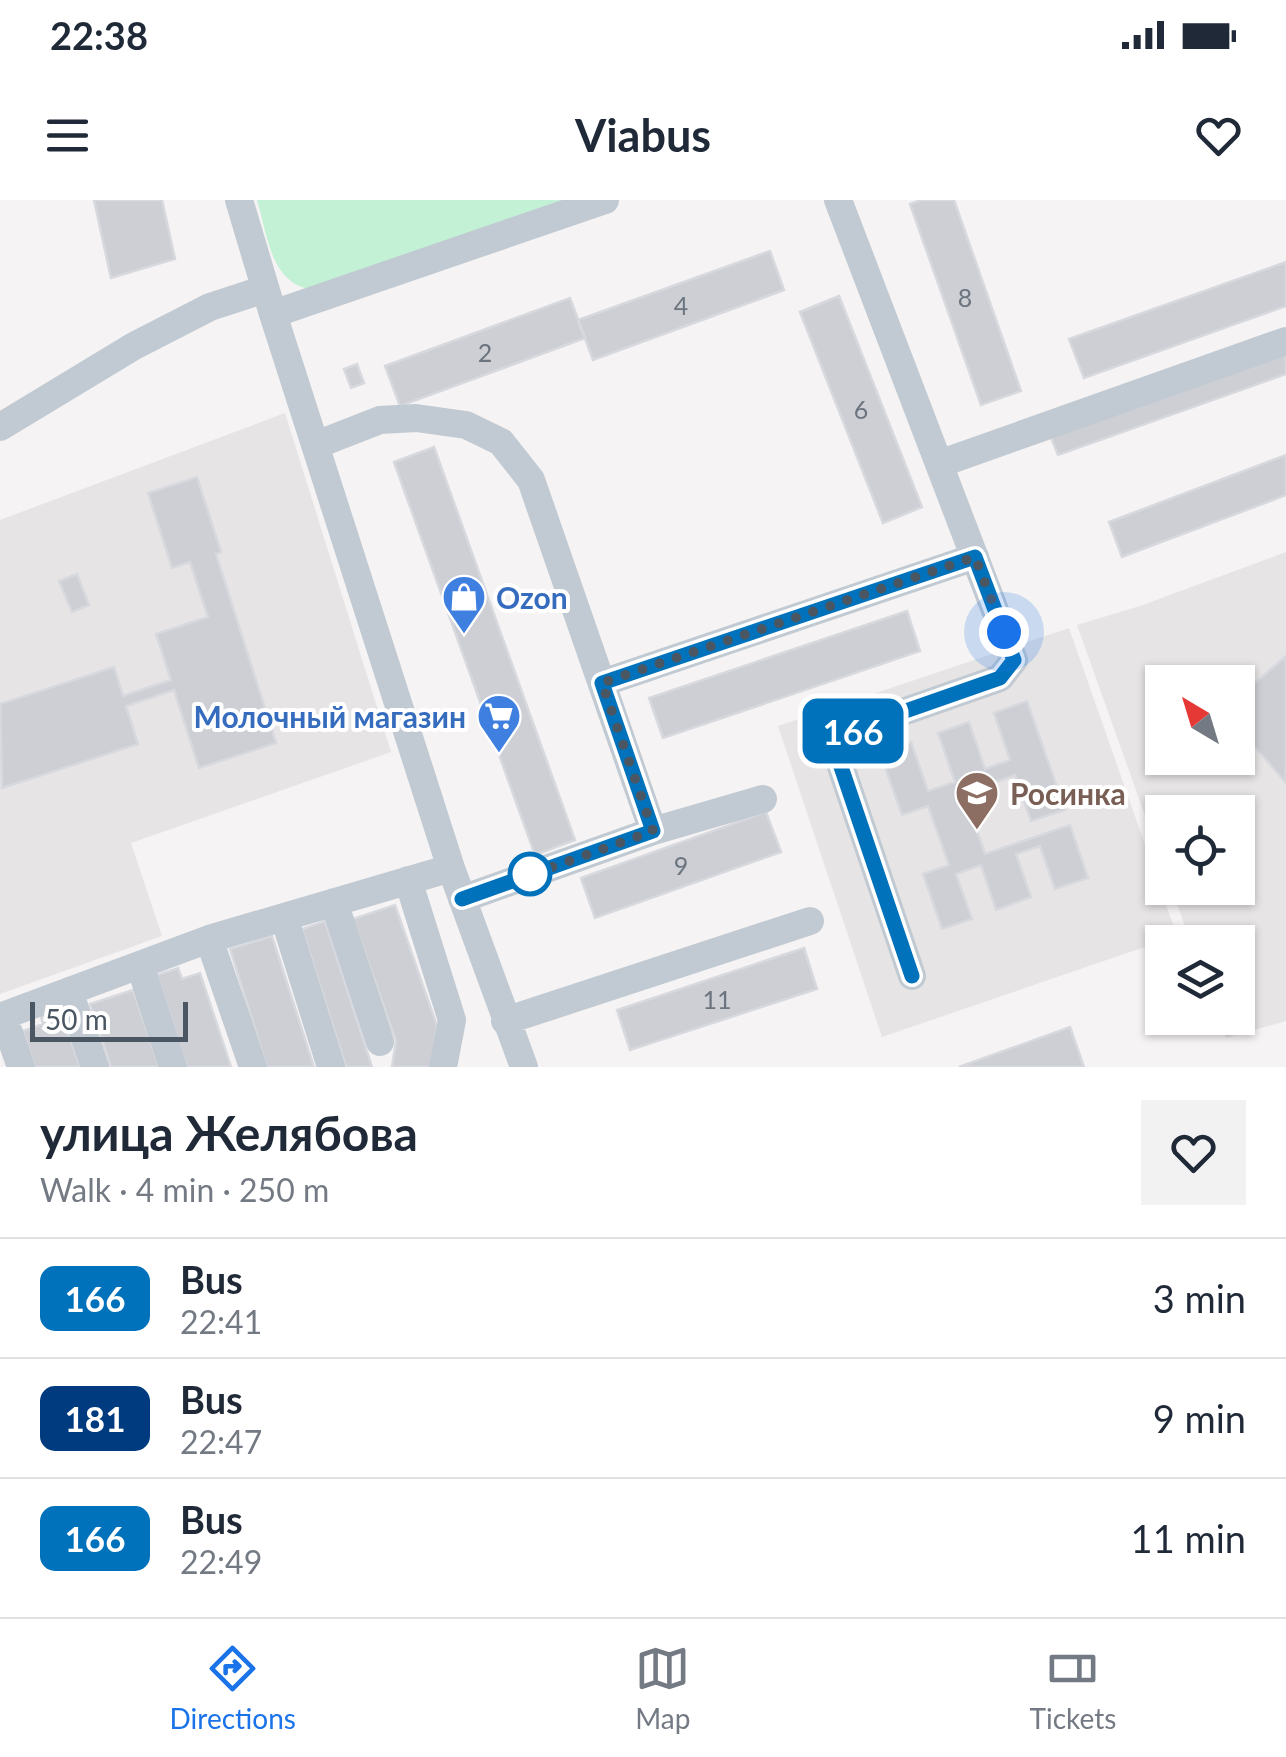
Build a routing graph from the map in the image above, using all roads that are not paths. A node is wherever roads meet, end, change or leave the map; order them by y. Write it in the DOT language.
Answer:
graph roads {
  1 [pos="240,200"];
  2 [pos="605,200"];
  3 [pos="838,200"];
  4 [pos="269,301"];
  5 [pos="1286,341"];
  6 [pos="0,427"];
  7 [pos="316,444"];
  8 [pos="940,464"];
  9 [pos="975,557"];
  10 [pos="602,683"];
  11 [pos="762,799"];
  12 [pos="653,831"];
  13 [pos="452,868"];
  14 [pos="408,880"];
  15 [pos="462,899"];
  16 [pos="334,902"];
  17 [pos="284,917"];
  18 [pos="810,921"];
  19 [pos="209,939"];
  20 [pos="140,964"];
  21 [pos="912,976"];
  22 [pos="68,992"];
  23 [pos="502,1012"];
  24 [pos="2,1016"];
  25 [pos="452,1020"];
  26 [pos="380,1042"];
  27 [pos="22,1067"];
  28 [pos="95,1067"];
  29 [pos="173,1067"];
  30 [pos="253,1067"];
  31 [pos="330,1067"];
  32 [pos="442,1067"];
  33 [pos="524,1067"];
  1 -- 4 [label="street"];
  2 -- 4 [label="street"];
  3 -- 8 [label="street"];
  4 -- 6 [label="street"];
  4 -- 7 [label="street"];
  5 -- 8 [label="street"];
  7 -- 10 [label="street"];
  7 -- 13 [label="street"];
  8 -- 9 [label="street"];
  9 -- 10 [label="street"];
  9 -- 21 [label="street"];
  10 -- 12 [label="street"];
  11 -- 12 [label="street"];
  12 -- 15 [label="street"];
  13 -- 14 [label="street"];
  13 -- 15 [label="street"];
  14 -- 16 [label="street"];
  14 -- 25 [label="street"];
  15 -- 23 [label="street"];
  16 -- 17 [label="street"];
  16 -- 26 [label="street"];
  17 -- 19 [label="street"];
  17 -- 31 [label="street"];
  18 -- 23 [label="street"];
  19 -- 20 [label="street"];
  19 -- 30 [label="street"];
  20 -- 22 [label="street"];
  20 -- 29 [label="street"];
  22 -- 24 [label="street"];
  22 -- 28 [label="street"];
  23 -- 25 [label="street"];
  23 -- 33 [label="street"];
  24 -- 27 [label="street"];
  25 -- 32 [label="street"];
}
